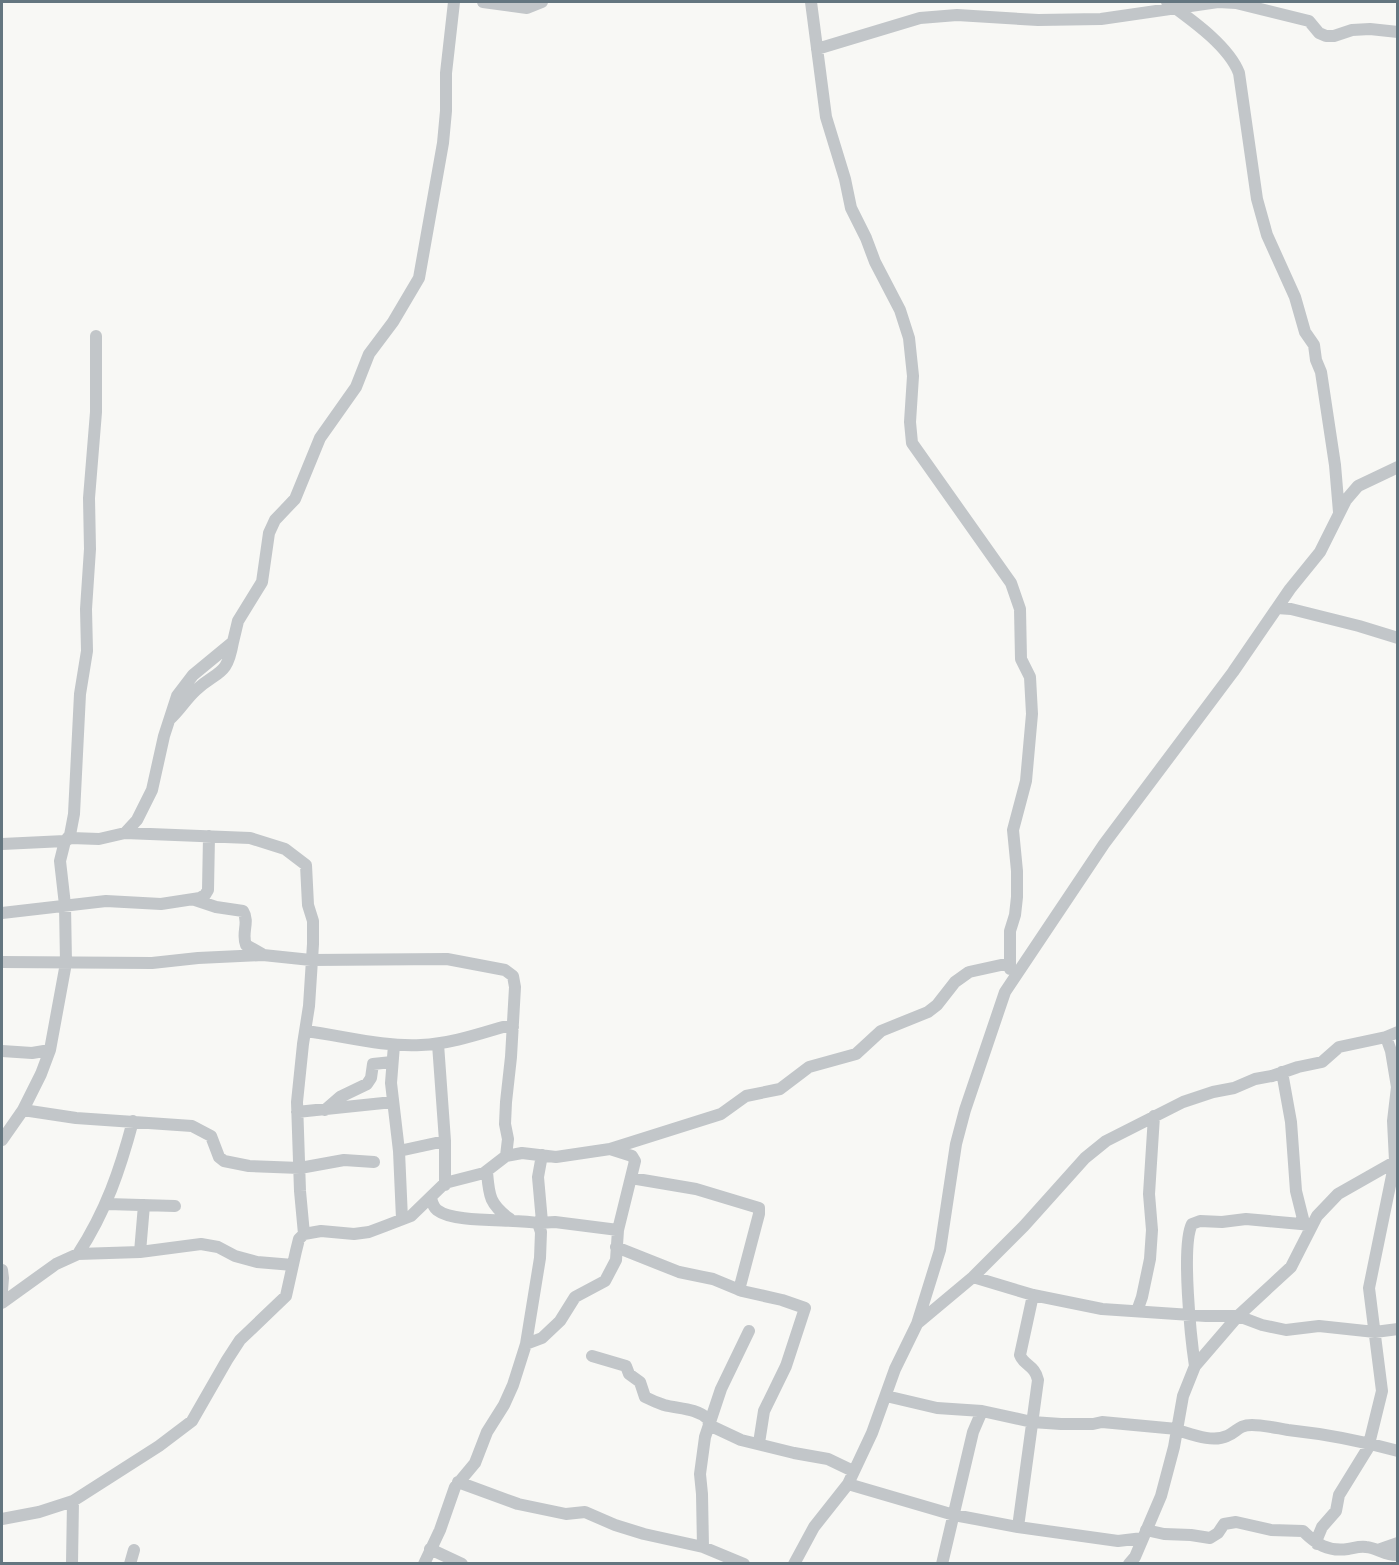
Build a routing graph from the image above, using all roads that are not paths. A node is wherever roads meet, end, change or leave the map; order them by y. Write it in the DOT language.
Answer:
graph roads {
  1 [pos="454,2"];
  2 [pos="483,2"];
  3 [pos="542,2"];
  4 [pos="811,2"];
  5 [pos="1172,5"];
  6 [pos="1398,32"];
  7 [pos="817,49"];
  8 [pos="96,336"];
  9 [pos="1398,467"];
  10 [pos="1339,512"];
  11 [pos="1277,608"];
  12 [pos="1398,638"];
  13 [pos="125,833"];
  14 [pos="209,836"];
  15 [pos="65,841"];
  16 [pos="2,844"];
  17 [pos="195,900"];
  18 [pos="65,906"];
  19 [pos="2,913"];
  20 [pos="263,955"];
  21 [pos="311,960"];
  22 [pos="2,962"];
  23 [pos="66,963"];
  24 [pos="1010,963"];
  25 [pos="1011,982"];
  26 [pos="513,1027"];
  27 [pos="306,1030"];
  28 [pos="1392,1034"];
  29 [pos="438,1044"];
  30 [pos="394,1045"];
  31 [pos="50,1050"];
  32 [pos="2,1051"];
  33 [pos="392,1062"];
  34 [pos="1282,1072"];
  35 [pos="393,1102"];
  36 [pos="22,1110"];
  37 [pos="325,1110"];
  38 [pos="297,1112"];
  39 [pos="1154,1116"];
  40 [pos="133,1120"];
  41 [pos="4,1134"];
  42 [pos="508,1139"];
  43 [pos="445,1141"];
  44 [pos="610,1149"];
  45 [pos="399,1150"];
  46 [pos="539,1154"];
  47 [pos="506,1155"];
  48 [pos="1396,1161"];
  49 [pos="374,1162"];
  50 [pos="300,1168"];
  51 [pos="487,1172"];
  52 [pos="631,1178"];
  53 [pos="445,1185"];
  54 [pos="431,1198"];
  55 [pos="107,1204"];
  56 [pos="144,1205"];
  57 [pos="175,1206"];
  58 [pos="402,1219"];
  59 [pos="511,1219"];
  60 [pos="540,1222"];
  61 [pos="1308,1224"];
  62 [pos="618,1230"];
  63 [pos="304,1234"];
  64 [pos="616,1247"];
  65 [pos="140,1252"];
  66 [pos="78,1254"];
  67 [pos="293,1265"];
  68 [pos="2,1270"];
  69 [pos="973,1277"];
  70 [pos="739,1290"];
  71 [pos="2,1292"];
  72 [pos="1033,1295"];
  73 [pos="2,1303"];
  74 [pos="1137,1311"];
  75 [pos="1190,1315"];
  76 [pos="1238,1316"];
  77 [pos="917,1324"];
  78 [pos="1398,1329"];
  79 [pos="749,1331"];
  80 [pos="1375,1332"];
  81 [pos="526,1344"];
  82 [pos="592,1356"];
  83 [pos="1194,1366"];
  84 [pos="886,1396"];
  85 [pos="982,1411"];
  86 [pos="1032,1422"];
  87 [pos="711,1428"];
  88 [pos="1177,1429"];
  89 [pos="759,1443"];
  90 [pos="1369,1443"];
  91 [pos="1398,1451"];
  92 [pos="853,1471"];
  93 [pos="458,1482"];
  94 [pos="848,1484"];
  95 [pos="73,1501"];
  96 [pos="954,1515"];
  97 [pos="2,1519"];
  98 [pos="1326,1521"];
  99 [pos="1018,1527"];
  100 [pos="1303,1530"];
  101 [pos="1144,1534"];
  102 [pos="1398,1543"];
  103 [pos="1317,1544"];
  104 [pos="703,1548"];
  105 [pos="430,1549"];
  106 [pos="134,1550"];
  107 [pos="1378,1550"];
  108 [pos="1398,1555"];
  109 [pos="72,1563"];
  110 [pos="130,1563"];
  111 [pos="424,1563"];
  112 [pos="462,1563"];
  113 [pos="744,1563"];
  114 [pos="794,1563"];
  115 [pos="942,1563"];
  116 [pos="1129,1563"];
  1 -- 13 [label="street"];
  2 -- 3 [label="street"];
  4 -- 7 [label="street"];
  5 -- 6 [label="street"];
  5 -- 7 [label="street"];
  5 -- 10 [label="street"];
  7 -- 24 [label="street"];
  8 -- 15 [label="street"];
  9 -- 10 [label="street"];
  10 -- 11 [label="street"];
  11 -- 12 [label="street"];
  11 -- 25 [label="street"];
  13 -- 14 [label="street"];
  13 -- 15 [label="street"];
  14 -- 17 [label="street"];
  14 -- 21 [label="street"];
  15 -- 16 [label="street"];
  15 -- 18 [label="street"];
  17 -- 18 [label="street"];
  17 -- 20 [label="street"];
  18 -- 19 [label="street"];
  18 -- 23 [label="street"];
  20 -- 21 [label="street"];
  20 -- 23 [label="street"];
  21 -- 26 [label="street"];
  21 -- 27 [label="street"];
  22 -- 23 [label="street"];
  23 -- 31 [label="street"];
  24 -- 25 [label="street"];
  24 -- 44 [label="street"];
  25 -- 77 [label="street"];
  26 -- 29 [label="street"];
  26 -- 42 [label="street"];
  27 -- 30 [label="street"];
  27 -- 38 [label="street"];
  28 -- 34 [label="street"];
  28 -- 48 [label="street"];
  29 -- 30 [label="street"];
  29 -- 43 [label="street"];
  30 -- 33 [label="street"];
  31 -- 32 [label="street"];
  31 -- 36 [label="street"];
  33 -- 35 [label="street"];
  33 -- 37 [label="street"];
  34 -- 39 [label="street"];
  34 -- 61 [label="street"];
  35 -- 37 [label="street"];
  35 -- 45 [label="street"];
  36 -- 40 [label="street"];
  36 -- 41 [label="street"];
  37 -- 38 [label="street"];
  38 -- 50 [label="street"];
  39 -- 69 [label="street"];
  39 -- 74 [label="street"];
  40 -- 50 [label="street"];
  40 -- 55 [label="street"];
  42 -- 46 [label="street"];
  42 -- 47 [label="street"];
  43 -- 45 [label="street"];
  43 -- 53 [label="street"];
  44 -- 46 [label="street"];
  44 -- 52 [label="street"];
  45 -- 58 [label="street"];
  46 -- 47 [label="street"];
  46 -- 60 [label="street"];
  47 -- 51 [label="street"];
  48 -- 61 [label="street"];
  48 -- 80 [label="street"];
  49 -- 50 [label="street"];
  50 -- 63 [label="street"];
  51 -- 53 [label="street"];
  51 -- 59 [label="street"];
  52 -- 62 [label="street"];
  52 -- 70 [label="street"];
  53 -- 54 [label="street"];
  54 -- 58 [label="street"];
  54 -- 59 [label="street"];
  55 -- 56 [label="street"];
  55 -- 66 [label="street"];
  56 -- 57 [label="street"];
  56 -- 65 [label="street"];
  58 -- 63 [label="street"];
  59 -- 60 [label="street"];
  60 -- 62 [label="street"];
  60 -- 81 [label="street"];
  61 -- 75 [label="street"];
  61 -- 76 [label="street"];
  62 -- 64 [label="street"];
  63 -- 67 [label="street"];
  64 -- 70 [label="street"];
  64 -- 81 [label="street"];
  65 -- 66 [label="street"];
  65 -- 67 [label="street"];
  66 -- 73 [label="street"];
  67 -- 95 [label="street"];
  68 -- 71 [label="street"];
  69 -- 72 [label="street"];
  69 -- 77 [label="street"];
  70 -- 89 [label="street"];
  72 -- 74 [label="street"];
  72 -- 86 [label="street"];
  74 -- 75 [label="street"];
  75 -- 76 [label="street"];
  75 -- 83 [label="street"];
  76 -- 80 [label="street"];
  76 -- 83 [label="street"];
  77 -- 84 [label="street"];
  78 -- 80 [label="street"];
  79 -- 87 [label="street"];
  80 -- 90 [label="street"];
  81 -- 93 [label="street"];
  82 -- 87 [label="street"];
  83 -- 88 [label="street"];
  84 -- 85 [label="street"];
  84 -- 92 [label="street"];
  85 -- 86 [label="street"];
  85 -- 96 [label="street"];
  86 -- 88 [label="street"];
  86 -- 99 [label="street"];
  87 -- 89 [label="street"];
  87 -- 104 [label="street"];
  88 -- 90 [label="street"];
  88 -- 101 [label="street"];
  89 -- 92 [label="street"];
  90 -- 91 [label="street"];
  90 -- 98 [label="street"];
  92 -- 94 [label="street"];
  93 -- 104 [label="street"];
  93 -- 105 [label="street"];
  94 -- 96 [label="street"];
  94 -- 114 [label="street"];
  95 -- 97 [label="street"];
  95 -- 109 [label="street"];
  96 -- 99 [label="street"];
  96 -- 115 [label="street"];
  98 -- 100 [label="street"];
  98 -- 103 [label="street"];
  99 -- 101 [label="street"];
  100 -- 101 [label="street"];
  100 -- 103 [label="street"];
  101 -- 116 [label="street"];
  102 -- 107 [label="street"];
  103 -- 107 [label="street"];
  104 -- 113 [label="street"];
  105 -- 111 [label="street"];
  105 -- 112 [label="street"];
  106 -- 110 [label="street"];
  107 -- 108 [label="street"];
}
